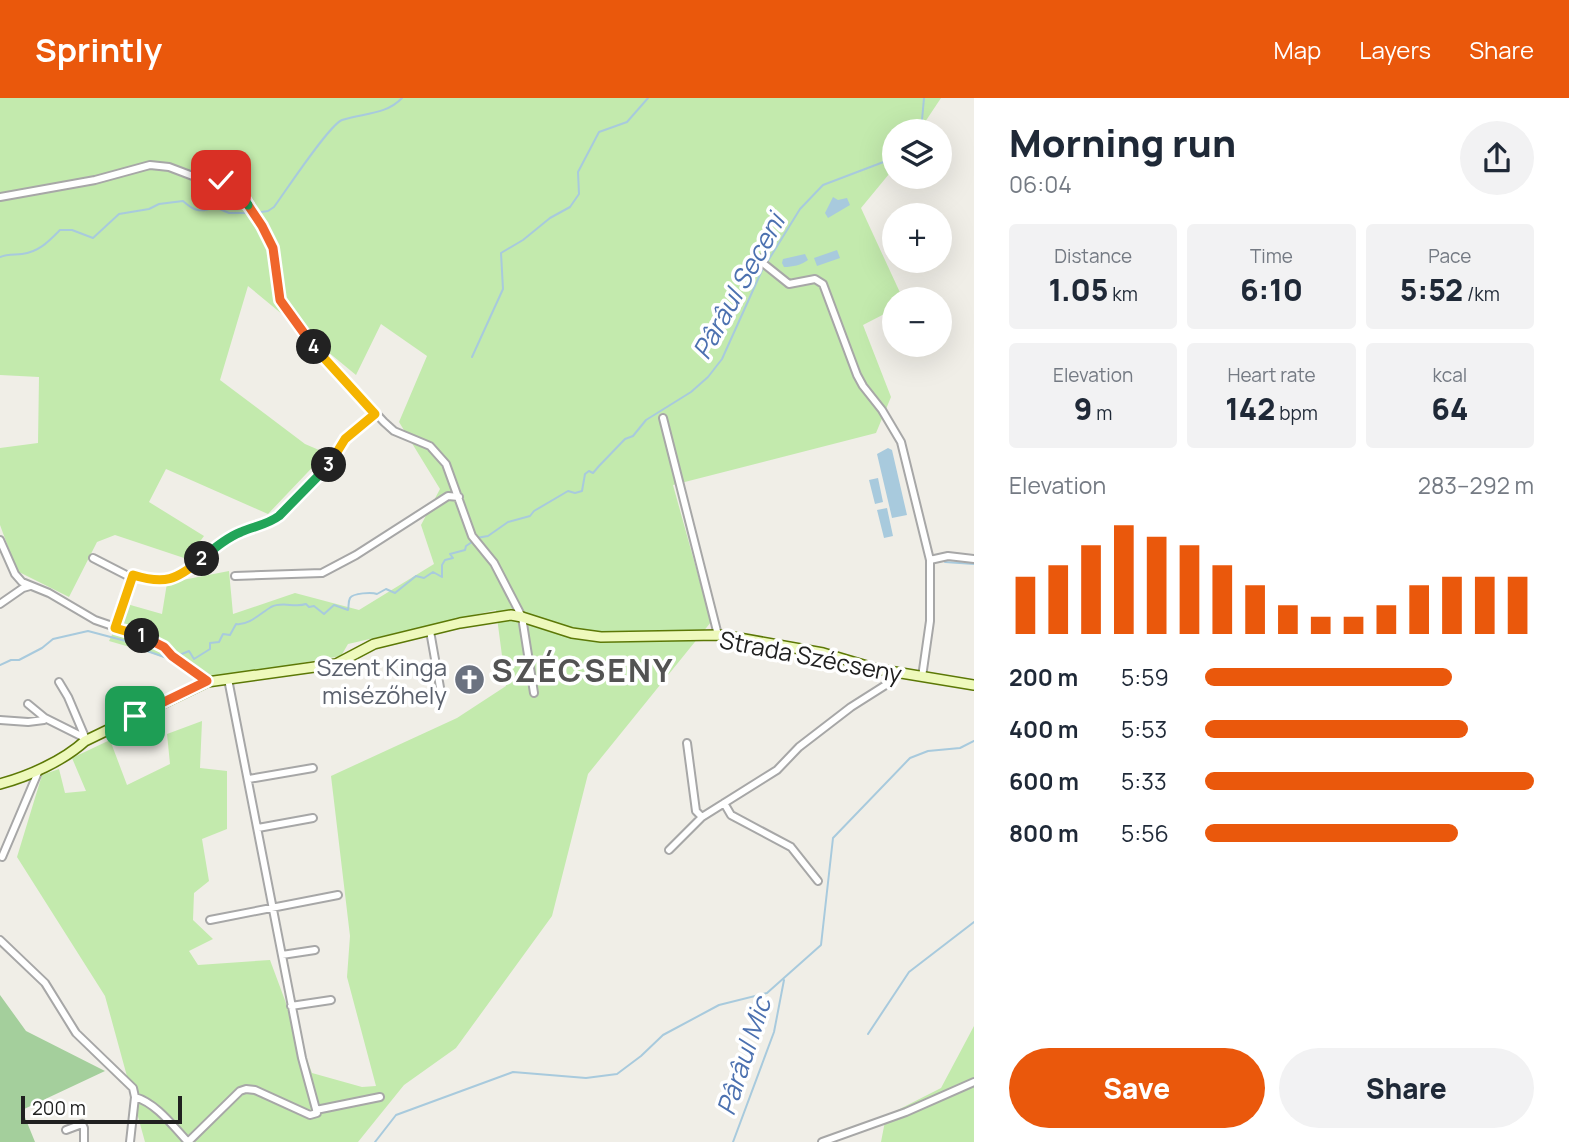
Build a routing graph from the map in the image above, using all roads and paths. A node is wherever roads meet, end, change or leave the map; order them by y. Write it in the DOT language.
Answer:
graph roads {
  1 [pos="0,197"];
  2 [pos="764,263"];
  3 [pos="375,414"];
  4 [pos="663,418"];
  5 [pos="458,497"];
  6 [pos="0,540"];
  7 [pos="93,558"];
  8 [pos="974,559"];
  9 [pos="930,560"];
  10 [pos="235,576"];
  11 [pos="132,578"];
  12 [pos="30,586"];
  13 [pos="0,604"];
  14 [pos="522,617"];
  15 [pos="115,628"];
  16 [pos="430,631"];
  17 [pos="718,635"];
  18 [pos="897,673"];
  19 [pos="922,677"];
  20 [pos="228,680"];
  21 [pos="59,682"];
  22 [pos="207,682"];
  23 [pos="974,685"];
  24 [pos="441,693"];
  25 [pos="534,693"];
  26 [pos="28,704"];
  27 [pos="45,718"];
  28 [pos="0,720"];
  29 [pos="85,740"];
  30 [pos="687,743"];
  31 [pos="313,768"];
  32 [pos="40,769"];
  33 [pos="249,779"];
  34 [pos="0,784"];
  35 [pos="724,803"];
  36 [pos="702,817"];
  37 [pos="313,818"];
  38 [pos="258,828"];
  39 [pos="669,850"];
  40 [pos="2,857"];
  41 [pos="818,881"];
  42 [pos="338,895"];
  43 [pos="273,908"];
  44 [pos="210,920"];
  45 [pos="0,940"];
  46 [pos="315,950"];
  47 [pos="282,955"];
  48 [pos="331,999"];
  49 [pos="291,1006"];
  50 [pos="974,1082"];
  51 [pos="135,1097"];
  52 [pos="380,1097"];
  53 [pos="316,1110"];
  54 [pos="66,1130"];
  55 [pos="84,1142"];
  56 [pos="130,1142"];
  57 [pos="188,1142"];
  58 [pos="822,1142"];
  1 -- 3 [label="street"];
  2 -- 9 [label="street"];
  3 -- 5 [label="street"];
  3 -- 11 [label="street"];
  4 -- 17 [label="street"];
  5 -- 10 [label="street"];
  5 -- 14 [label="street"];
  6 -- 12 [label="street"];
  7 -- 11 [label="street"];
  8 -- 9 [label="street"];
  9 -- 19 [label="street"];
  11 -- 15 [label="street"];
  12 -- 13 [label="street"];
  12 -- 15 [label="street"];
  14 -- 16 [label="street, Strada Szécseny"];
  14 -- 17 [label="street, Strada Szécseny"];
  14 -- 25 [label="street"];
  15 -- 22 [label="street"];
  16 -- 20 [label="street, Strada Szécseny"];
  16 -- 24 [label="street"];
  17 -- 18 [label="street, Strada Szécseny"];
  18 -- 19 [label="street, Strada Szécseny"];
  18 -- 35 [label="street"];
  19 -- 23 [label="street, Strada Szécseny"];
  20 -- 22 [label="street, Strada Szécseny"];
  20 -- 33 [label="street"];
  21 -- 29 [label="street"];
  22 -- 29 [label="street, Strada Szécseny"];
  26 -- 27 [label="street"];
  27 -- 28 [label="street"];
  27 -- 29 [label="street"];
  29 -- 32 [label="street, Strada Szécseny"];
  30 -- 36 [label="street"];
  31 -- 33 [label="street"];
  32 -- 34 [label="street, Strada Szécseny"];
  32 -- 40 [label="street"];
  33 -- 38 [label="street"];
  35 -- 36 [label="street"];
  35 -- 41 [label="street"];
  36 -- 39 [label="street"];
  37 -- 38 [label="street"];
  38 -- 43 [label="street"];
  42 -- 43 [label="street"];
  43 -- 44 [label="street"];
  43 -- 47 [label="street"];
  45 -- 51 [label="street"];
  46 -- 47 [label="street"];
  47 -- 49 [label="street"];
  48 -- 49 [label="street"];
  49 -- 53 [label="street"];
  50 -- 58 [label="street"];
  51 -- 56 [label="street"];
  51 -- 57 [label="street"];
  52 -- 53 [label="street"];
  53 -- 57 [label="street"];
  54 -- 55 [label="street"];
}
